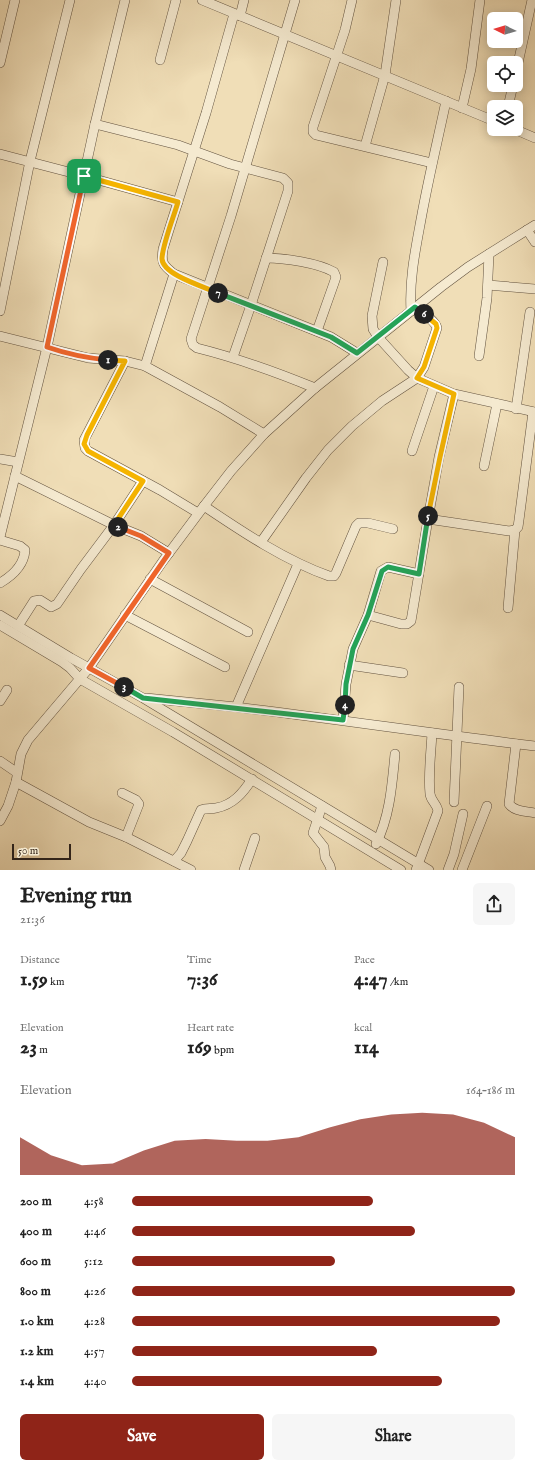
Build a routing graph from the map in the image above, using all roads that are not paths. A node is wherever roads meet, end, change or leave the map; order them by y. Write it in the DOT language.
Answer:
graph roads {
  1 [pos="15,0"];
  2 [pos="70,0"];
  3 [pos="125,0"];
  4 [pos="176,0"];
  5 [pos="202,0"];
  6 [pos="244,0"];
  7 [pos="296,0"];
  8 [pos="352,0"];
  9 [pos="396,0"];
  10 [pos="480,0"];
  11 [pos="532,0"];
  12 [pos="237,15"];
  13 [pos="3,32"];
  14 [pos="286,34"];
  15 [pos="336,56"];
  16 [pos="520,56"];
  17 [pos="160,60"];
  18 [pos="0,63"];
  19 [pos="385,75"];
  20 [pos="446,101"];
  21 [pos="462,108"];
  22 [pos="487,118"];
  23 [pos="95,124"];
  24 [pos="523,133"];
  25 [pos="535,138"];
  26 [pos="365,146"];
  27 [pos="194,151"];
  28 [pos="0,154"];
  29 [pos="30,161"];
  30 [pos="432,163"];
  31 [pos="245,168"];
  32 [pos="84,176"];
  33 [pos="178,202"];
  34 [pos="531,228"];
  35 [pos="535,242"];
  36 [pos="489,254"];
  37 [pos="266,258"];
  38 [pos="382,262"];
  39 [pos="174,274"];
  40 [pos="488,285"];
  41 [pos="207,288"];
  42 [pos="535,289"];
  43 [pos="251,305"];
  44 [pos="0,307"];
  45 [pos="413,309"];
  46 [pos="530,312"];
  47 [pos="317,331"];
  48 [pos="0,336"];
  49 [pos="378,337"];
  50 [pos="47,347"];
  51 [pos="357,353"];
  52 [pos="479,356"];
  53 [pos="233,357"];
  54 [pos="125,361"];
  55 [pos="145,366"];
  56 [pos="417,378"];
  57 [pos="434,386"];
  58 [pos="315,388"];
  59 [pos="454,394"];
  60 [pos="497,404"];
  61 [pos="516,409"];
  62 [pos="534,412"];
  63 [pos="264,434"];
  64 [pos="412,451"];
  65 [pos="0,459"];
  66 [pos="18,462"];
  67 [pos="484,466"];
  68 [pos="15,476"];
  69 [pos="143,481"];
  70 [pos="204,506"];
  71 [pos="198,513"];
  72 [pos="428,519"];
  73 [pos="114,525"];
  74 [pos="393,529"];
  75 [pos="515,530"];
  76 [pos="0,538"];
  77 [pos="261,542"];
  78 [pos="169,553"];
  79 [pos="298,564"];
  80 [pos="419,574"];
  81 [pos="150,579"];
  82 [pos="0,583"];
  83 [pos="508,608"];
  84 [pos="0,615"];
  85 [pos="125,615"];
  86 [pos="368,615"];
  87 [pos="0,625"];
  88 [pos="18,626"];
  89 [pos="248,632"];
  90 [pos="349,665"];
  91 [pos="225,667"];
  92 [pos="89,668"];
  93 [pos="403,674"];
  94 [pos="80,679"];
  95 [pos="459,687"];
  96 [pos="7,690"];
  97 [pos="143,698"];
  98 [pos="0,701"];
  99 [pos="236,707"];
  100 [pos="179,720"];
  101 [pos="343,720"];
  102 [pos="173,732"];
  103 [pos="432,733"];
  104 [pos="457,736"];
  105 [pos="516,744"];
  106 [pos="535,746"];
  107 [pos="395,754"];
  108 [pos="0,761"];
  109 [pos="16,772"];
  110 [pos="266,772"];
  111 [pos="256,781"];
  112 [pos="16,782"];
  113 [pos="122,793"];
  114 [pos="454,802"];
  115 [pos="322,806"];
  116 [pos="488,806"];
  117 [pos="535,813"];
  118 [pos="464,814"];
  119 [pos="317,818"];
  120 [pos="345,819"];
  121 [pos="0,821"];
  122 [pos="338,832"];
  123 [pos="126,837"];
  124 [pos="255,838"];
  125 [pos="378,840"];
  126 [pos="371,852"];
  127 [pos="174,861"];
  128 [pos="418,867"];
  129 [pos="191,870"];
  130 [pos="244,870"];
  131 [pos="331,870"];
  132 [pos="401,870"];
  133 [pos="429,870"];
  134 [pos="448,870"];
  135 [pos="462,870"];
  1 -- 13 [label="street"];
  2 -- 29 [label="street"];
  3 -- 23 [label="street"];
  4 -- 17 [label="street"];
  5 -- 12 [label="street"];
  6 -- 12 [label="street"];
  7 -- 14 [label="street"];
  8 -- 15 [label="street"];
  9 -- 19 [label="street"];
  10 -- 21 [label="street"];
  11 -- 16 [label="street"];
  12 -- 14 [label="street"];
  12 -- 27 [label="street"];
  13 -- 18 [label="street"];
  14 -- 15 [label="street"];
  14 -- 31 [label="street"];
  15 -- 19 [label="street"];
  15 -- 26 [label="street"];
  19 -- 20 [label="street"];
  19 -- 26 [label="street"];
  20 -- 21 [label="street"];
  20 -- 30 [label="street"];
  21 -- 22 [label="street"];
  23 -- 27 [label="street"];
  23 -- 32 [label="street"];
  24 -- 25 [label="street"];
  26 -- 30 [label="street"];
  27 -- 31 [label="street"];
  27 -- 33 [label="street"];
  28 -- 29 [label="street"];
  29 -- 32 [label="street"];
  29 -- 44 [label="street"];
  30 -- 45 [label="street"];
  31 -- 37 [label="street"];
  31 -- 41 [label="street"];
  32 -- 33 [label="street"];
  32 -- 50 [label="street"];
  33 -- 39 [label="street"];
  34 -- 35 [label="street"];
  34 -- 36 [label="street"];
  36 -- 40 [label="street"];
  36 -- 45 [label="street"];
  37 -- 43 [label="street"];
  37 -- 47 [label="street"];
  38 -- 49 [label="street"];
  39 -- 41 [label="street"];
  39 -- 55 [label="street"];
  40 -- 42 [label="street"];
  40 -- 52 [label="street"];
  41 -- 43 [label="street"];
  41 -- 53 [label="street"];
  43 -- 47 [label="street"];
  43 -- 53 [label="street"];
  45 -- 49 [label="street"];
  45 -- 56 [label="street"];
  46 -- 61 [label="street"];
  47 -- 51 [label="street"];
  48 -- 50 [label="street"];
  49 -- 51 [label="street"];
  49 -- 56 [label="street"];
  50 -- 54 [label="street"];
  50 -- 66 [label="street"];
  51 -- 58 [label="street"];
  53 -- 58 [label="street"];
  54 -- 55 [label="street"];
  54 -- 69 [label="street"];
  55 -- 63 [label="street"];
  56 -- 57 [label="street"];
  56 -- 77 [label="street"];
  57 -- 59 [label="street"];
  57 -- 64 [label="street"];
  58 -- 63 [label="street"];
  59 -- 60 [label="street"];
  59 -- 72 [label="street"];
  60 -- 61 [label="street"];
  60 -- 67 [label="street"];
  61 -- 62 [label="street"];
  62 -- 75 [label="street"];
  63 -- 70 [label="street"];
  65 -- 66 [label="street"];
  66 -- 68 [label="street"];
  68 -- 73 [label="street"];
  68 -- 76 [label="street"];
  69 -- 71 [label="street"];
  69 -- 73 [label="street"];
  70 -- 71 [label="street"];
  70 -- 77 [label="street"];
  71 -- 78 [label="street"];
  72 -- 75 [label="street"];
  72 -- 80 [label="street"];
  73 -- 78 [label="street"];
  73 -- 88 [label="street"];
  74 -- 79 [label="street"];
  75 -- 83 [label="street"];
  76 -- 82 [label="street"];
  77 -- 79 [label="street"];
  78 -- 81 [label="street"];
  79 -- 99 [label="street"];
  80 -- 86 [label="street"];
  80 -- 86 [label="street"];
  81 -- 85 [label="street"];
  81 -- 89 [label="street"];
  84 -- 88 [label="street"];
  85 -- 91 [label="street"];
  85 -- 92 [label="street"];
  86 -- 90 [label="street"];
  87 -- 94 [label="street"];
  88 -- 92 [label="street"];
  90 -- 93 [label="street"];
  90 -- 101 [label="street"];
  92 -- 94 [label="street"];
  92 -- 97 [label="street"];
  94 -- 102 [label="street"];
  94 -- 109 [label="street"];
  95 -- 104 [label="street"];
  96 -- 98 [label="street"];
  97 -- 99 [label="street"];
  97 -- 100 [label="street"];
  99 -- 101 [label="street"];
  100 -- 102 [label="street"];
  100 -- 110 [label="street"];
  101 -- 103 [label="street"];
  102 -- 111 [label="street"];
  103 -- 104 [label="street"];
  103 -- 128 [label="street"];
  104 -- 105 [label="street"];
  104 -- 114 [label="street"];
  105 -- 106 [label="street"];
  105 -- 117 [label="street"];
  107 -- 125 [label="street"];
  108 -- 109 [label="street"];
  109 -- 112 [label="street"];
  110 -- 111 [label="street"];
  110 -- 115 [label="street"];
  111 -- 119 [label="street"];
  111 -- 127 [label="street"];
  112 -- 121 [label="street"];
  112 -- 123 [label="street"];
  113 -- 123 [label="street"];
  115 -- 119 [label="street"];
  115 -- 120 [label="street"];
  116 -- 135 [label="street"];
  118 -- 134 [label="street"];
  119 -- 122 [label="street"];
  119 -- 131 [label="street"];
  120 -- 122 [label="street"];
  120 -- 125 [label="street"];
  122 -- 126 [label="street"];
  123 -- 127 [label="street"];
  124 -- 130 [label="street"];
  125 -- 126 [label="street"];
  125 -- 128 [label="street"];
  126 -- 132 [label="street"];
  127 -- 129 [label="street"];
  128 -- 133 [label="street"];
}
